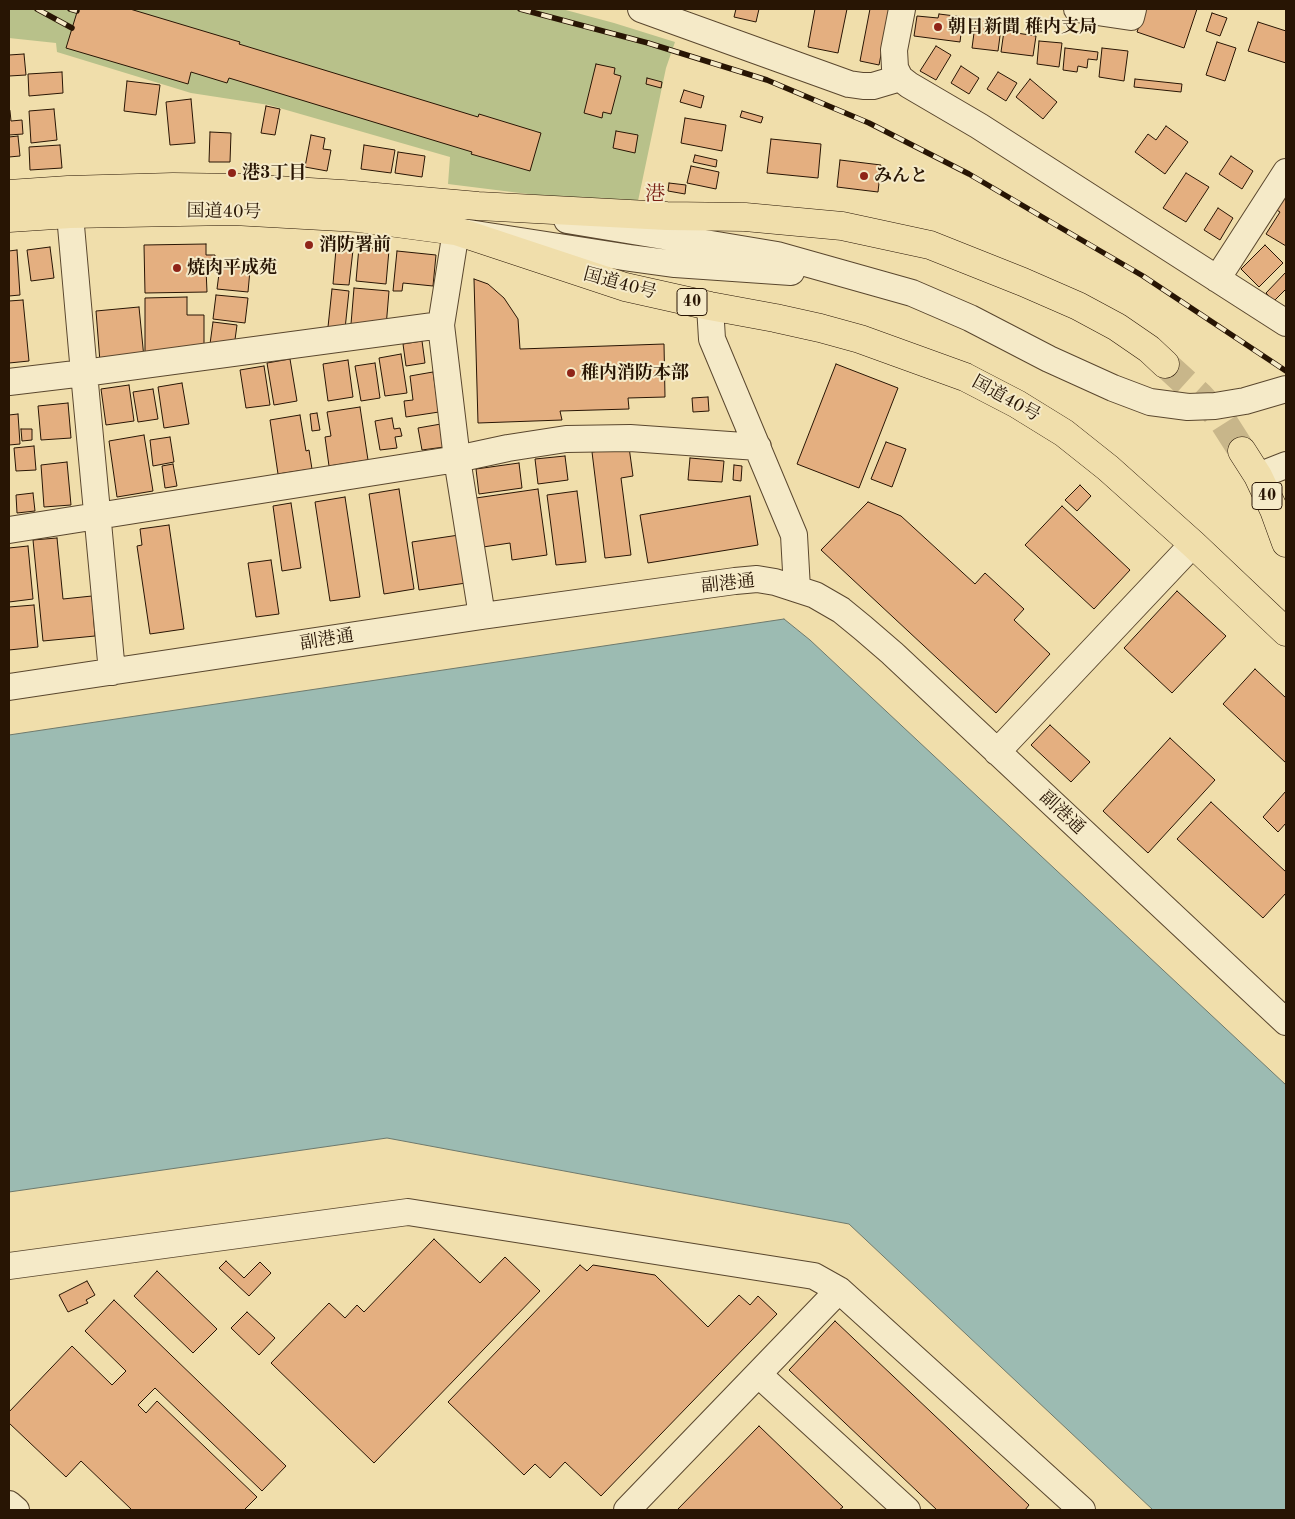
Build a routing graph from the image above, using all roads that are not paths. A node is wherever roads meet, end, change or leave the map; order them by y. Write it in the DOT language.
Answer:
graph roads {
  1 [pos="641,9"];
  2 [pos="902,9"];
  3 [pos="1077,9"];
  4 [pos="1133,9"];
  5 [pos="900,78"];
  6 [pos="1286,172"];
  7 [pos="9,194"];
  8 [pos="69,202"];
  9 [pos="478,206"];
  10 [pos="9,218"];
  11 [pos="456,231"];
  12 [pos="849,275"];
  13 [pos="1217,279"];
  14 [pos="710,306"];
  15 [pos="1286,323"];
  16 [pos="442,325"];
  17 [pos="1165,364"];
  18 [pos="84,373"];
  19 [pos="9,382"];
  20 [pos="1277,391"];
  21 [pos="758,447"];
  22 [pos="1242,451"];
  23 [pos="458,459"];
  24 [pos="1286,465"];
  25 [pos="1258,476"];
  26 [pos="98,516"];
  27 [pos="9,530"];
  28 [pos="1286,543"];
  29 [pos="1193,544"];
  30 [pos="797,589"];
  31 [pos="482,616"];
  32 [pos="1286,632"];
  33 [pos="112,672"];
  34 [pos="9,687"];
  35 [pos="997,752"];
  36 [pos="1286,1022"];
  37 [pos="9,1266"];
  38 [pos="839,1290"];
  39 [pos="758,1374"];
  40 [pos="9,1504"];
  41 [pos="16,1510"];
  42 [pos="627,1510"];
  43 [pos="907,1510"];
  44 [pos="1082,1510"];
  1 -- 5 [label="street"];
  2 -- 5 [label="street"];
  3 -- 4 [label="street"];
  5 -- 13 [label="street"];
  6 -- 13 [label="street"];
  7 -- 8 [label="highway, 国道40号 / 40"];
  8 -- 9 [label="highway, 国道40号 / 40"];
  8 -- 10 [label="highway, 国道40号 / 40"];
  8 -- 11 [label="highway, 国道40号 / 40"];
  8 -- 18 [label="street"];
  9 -- 12 [label="street"];
  9 -- 17 [label="highway, 国道40号 / 40"];
  11 -- 12 [label="street"];
  11 -- 14 [label="highway, 国道40号 / 40"];
  11 -- 16 [label="street"];
  12 -- 20 [label="street"];
  13 -- 15 [label="street"];
  14 -- 21 [label="street"];
  14 -- 29 [label="highway, 国道40号 / 40"];
  16 -- 18 [label="street"];
  16 -- 23 [label="street"];
  18 -- 19 [label="street"];
  18 -- 26 [label="street"];
  21 -- 23 [label="street"];
  21 -- 30 [label="street"];
  22 -- 25 [label="highway, 40"];
  23 -- 26 [label="street"];
  23 -- 31 [label="street"];
  24 -- 25 [label="street"];
  25 -- 28 [label="highway, 40"];
  26 -- 27 [label="street"];
  26 -- 33 [label="street"];
  29 -- 32 [label="highway, 国道40号 / 40"];
  29 -- 35 [label="street"];
  30 -- 31 [label="street, 副港通"];
  30 -- 35 [label="street, 副港通"];
  31 -- 33 [label="street, 副港通"];
  33 -- 34 [label="street, 副港通"];
  35 -- 36 [label="street, 副港通"];
  37 -- 38 [label="street"];
  38 -- 39 [label="street"];
  38 -- 44 [label="street"];
  39 -- 42 [label="street"];
  39 -- 43 [label="street"];
  40 -- 41 [label="street"];
}
